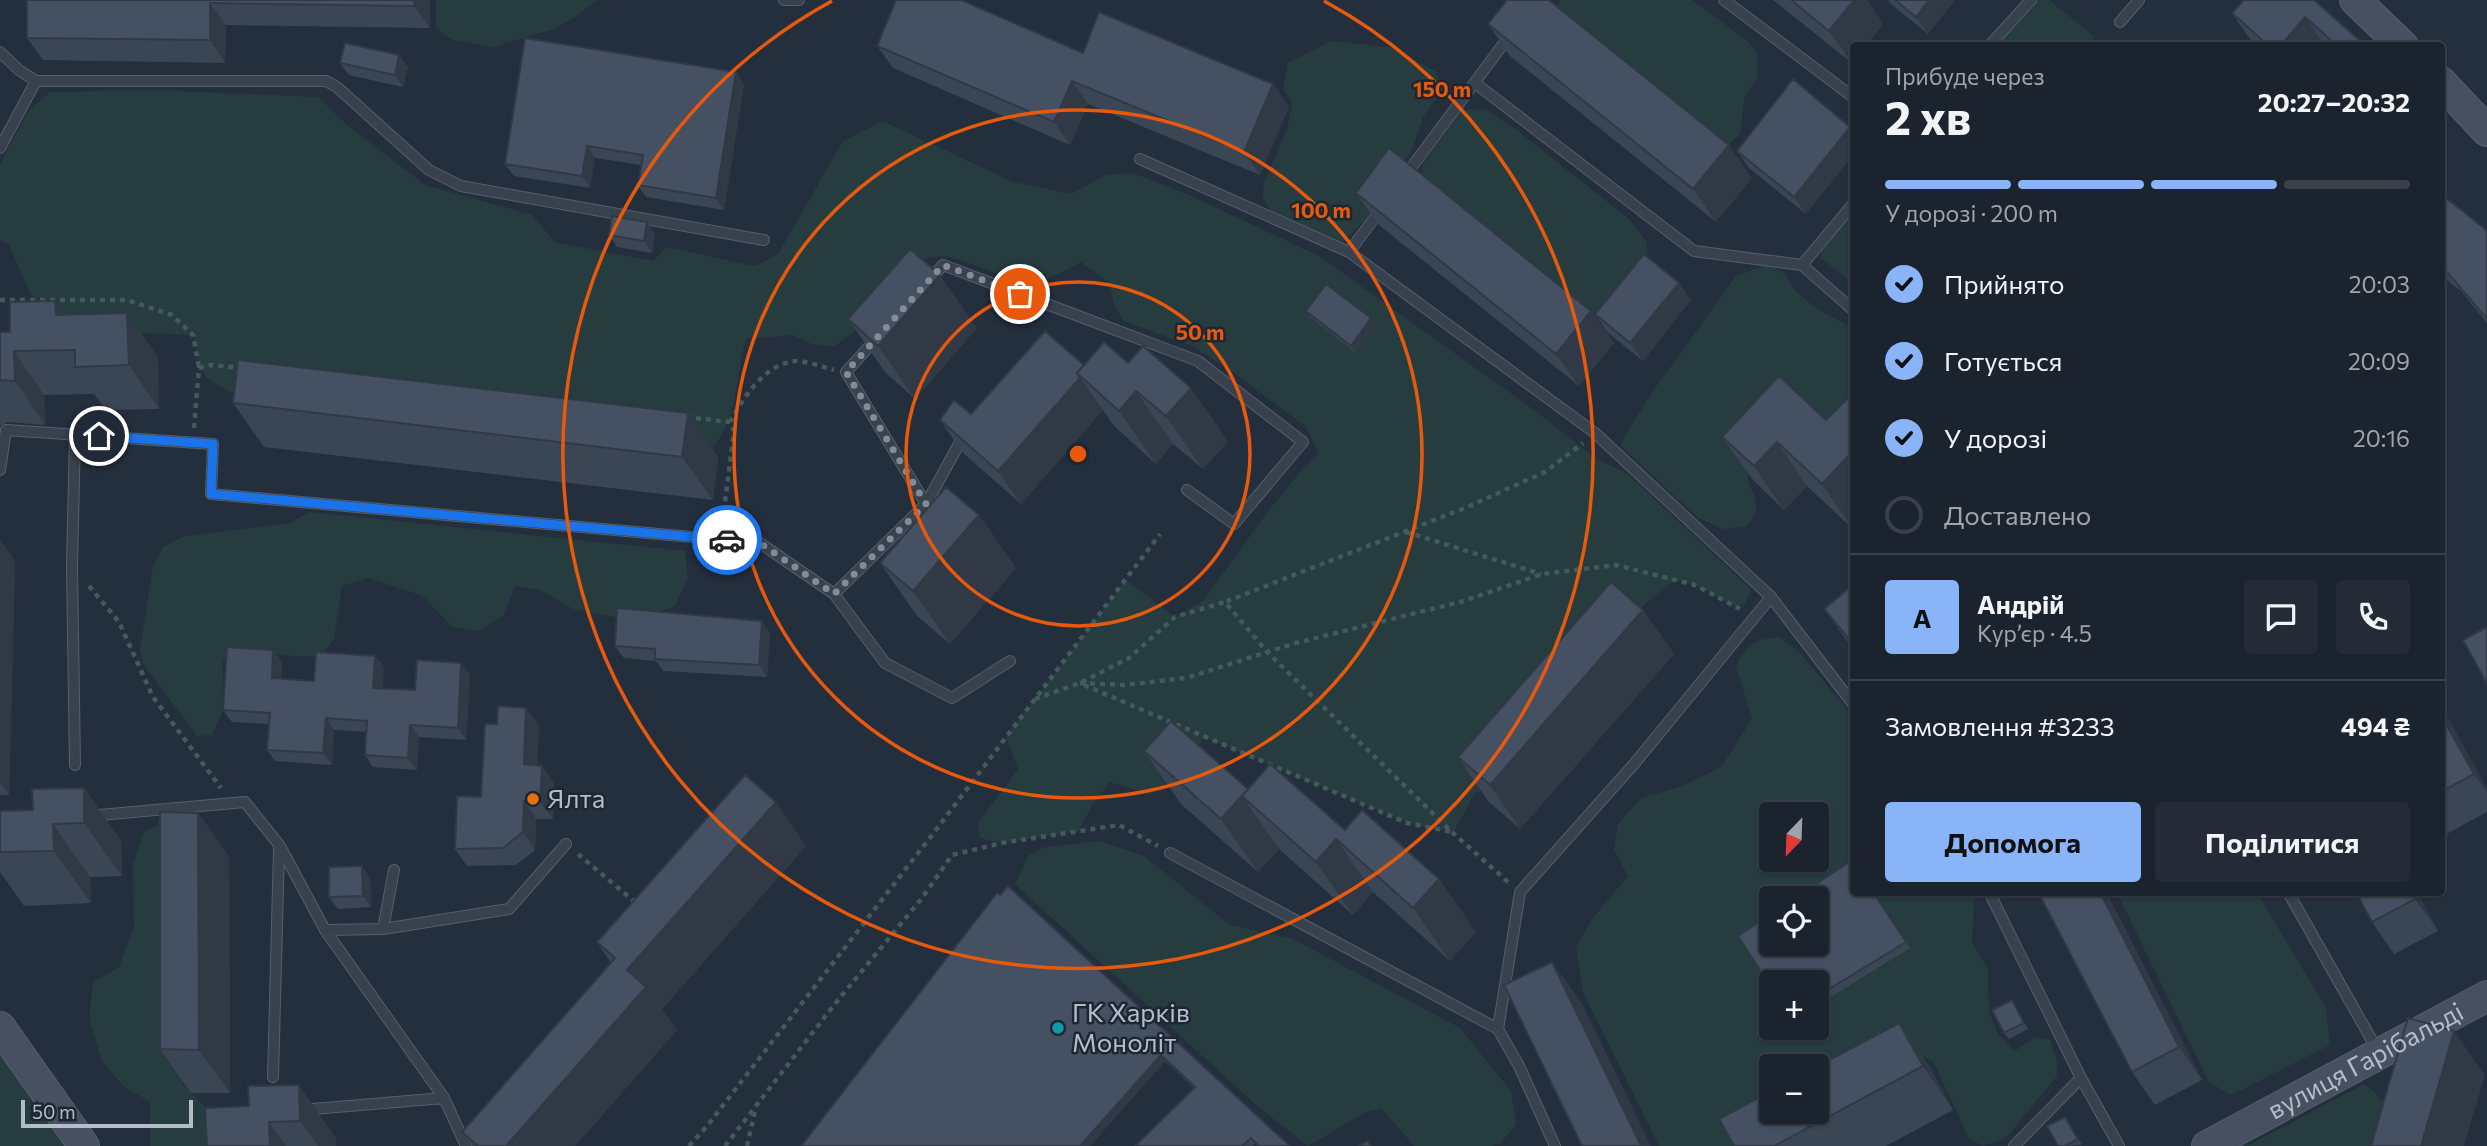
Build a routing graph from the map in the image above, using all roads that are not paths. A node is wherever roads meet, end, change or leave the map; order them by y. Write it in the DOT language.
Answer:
graph roads {
  1 [pos="784,0"];
  2 [pos="799,0"];
  3 [pos="1724,0"];
  4 [pos="2031,0"];
  5 [pos="2139,0"];
  6 [pos="2356,0"];
  7 [pos="1521,21"];
  8 [pos="2120,22"];
  9 [pos="1993,42"];
  10 [pos="2399,42"];
  11 [pos="0,51"];
  12 [pos="36,81"];
  13 [pos="1475,83"];
  14 [pos="2445,86"];
  15 [pos="1850,95"];
  16 [pos="2487,131"];
  17 [pos="0,148"];
  18 [pos="1140,159"];
  19 [pos="1396,188"];
  20 [pos="1388,199"];
  21 [pos="1850,208"];
  22 [pos="764,240"];
  23 [pos="1349,252"];
  24 [pos="1802,265"];
  25 [pos="917,294"];
  26 [pos="1850,307"];
  27 [pos="882,333"];
  28 [pos="971,421"];
  29 [pos="75,435"];
  30 [pos="0,470"];
  31 [pos="1187,490"];
  32 [pos="926,504"];
  33 [pos="834,594"];
  34 [pos="1771,597"];
  35 [pos="1010,661"];
  36 [pos="1850,700"];
  37 [pos="75,765"];
  38 [pos="75,817"];
  39 [pos="566,844"];
  40 [pos="279,846"];
  41 [pos="1170,853"];
  42 [pos="394,870"];
  43 [pos="1991,896"];
  44 [pos="2291,896"];
  45 [pos="383,929"];
  46 [pos="325,930"];
  47 [pos="2487,996"];
  48 [pos="0,1027"];
  49 [pos="1499,1028"];
  50 [pos="2398,1047"];
  51 [pos="273,1077"];
  52 [pos="2081,1078"];
  53 [pos="444,1098"];
  54 [pos="284,1111"];
  55 [pos="84,1146"];
  56 [pos="466,1146"];
  57 [pos="1555,1146"];
  58 [pos="2014,1146"];
  59 [pos="2119,1146"];
  60 [pos="2207,1146"];
  1 -- 2 [label="lane"];
  3 -- 15 [label="lane"];
  4 -- 9 [label="lane"];
  5 -- 8 [label="lane"];
  6 -- 10 [label="street"];
  7 -- 13 [label="lane"];
  11 -- 12 [label="lane"];
  12 -- 17 [label="lane"];
  12 -- 22 [label="lane"];
  13 -- 19 [label="lane"];
  13 -- 24 [label="lane"];
  14 -- 16 [label="street"];
  18 -- 23 [label="lane"];
  20 -- 23 [label="lane"];
  21 -- 24 [label="lane"];
  23 -- 34 [label="lane"];
  24 -- 26 [label="lane"];
  25 -- 31 [label="lane"];
  27 -- 32 [label="lane"];
  28 -- 32 [label="lane"];
  29 -- 30 [label="lane"];
  29 -- 33 [label="lane"];
  29 -- 37 [label="lane"];
  32 -- 33 [label="lane"];
  33 -- 35 [label="lane"];
  34 -- 36 [label="lane"];
  34 -- 49 [label="lane"];
  38 -- 40 [label="lane"];
  39 -- 45 [label="lane"];
  40 -- 46 [label="lane"];
  40 -- 51 [label="lane"];
  41 -- 49 [label="lane"];
  42 -- 45 [label="lane"];
  43 -- 52 [label="lane"];
  44 -- 50 [label="lane"];
  45 -- 46 [label="lane"];
  46 -- 53 [label="lane"];
  47 -- 50 [label="street, вулиця Гарібальді"];
  48 -- 55 [label="street"];
  49 -- 57 [label="lane"];
  50 -- 60 [label="street, вулиця Гарібальді"];
  52 -- 58 [label="lane"];
  52 -- 59 [label="lane"];
  53 -- 54 [label="lane"];
  53 -- 56 [label="lane"];
}
